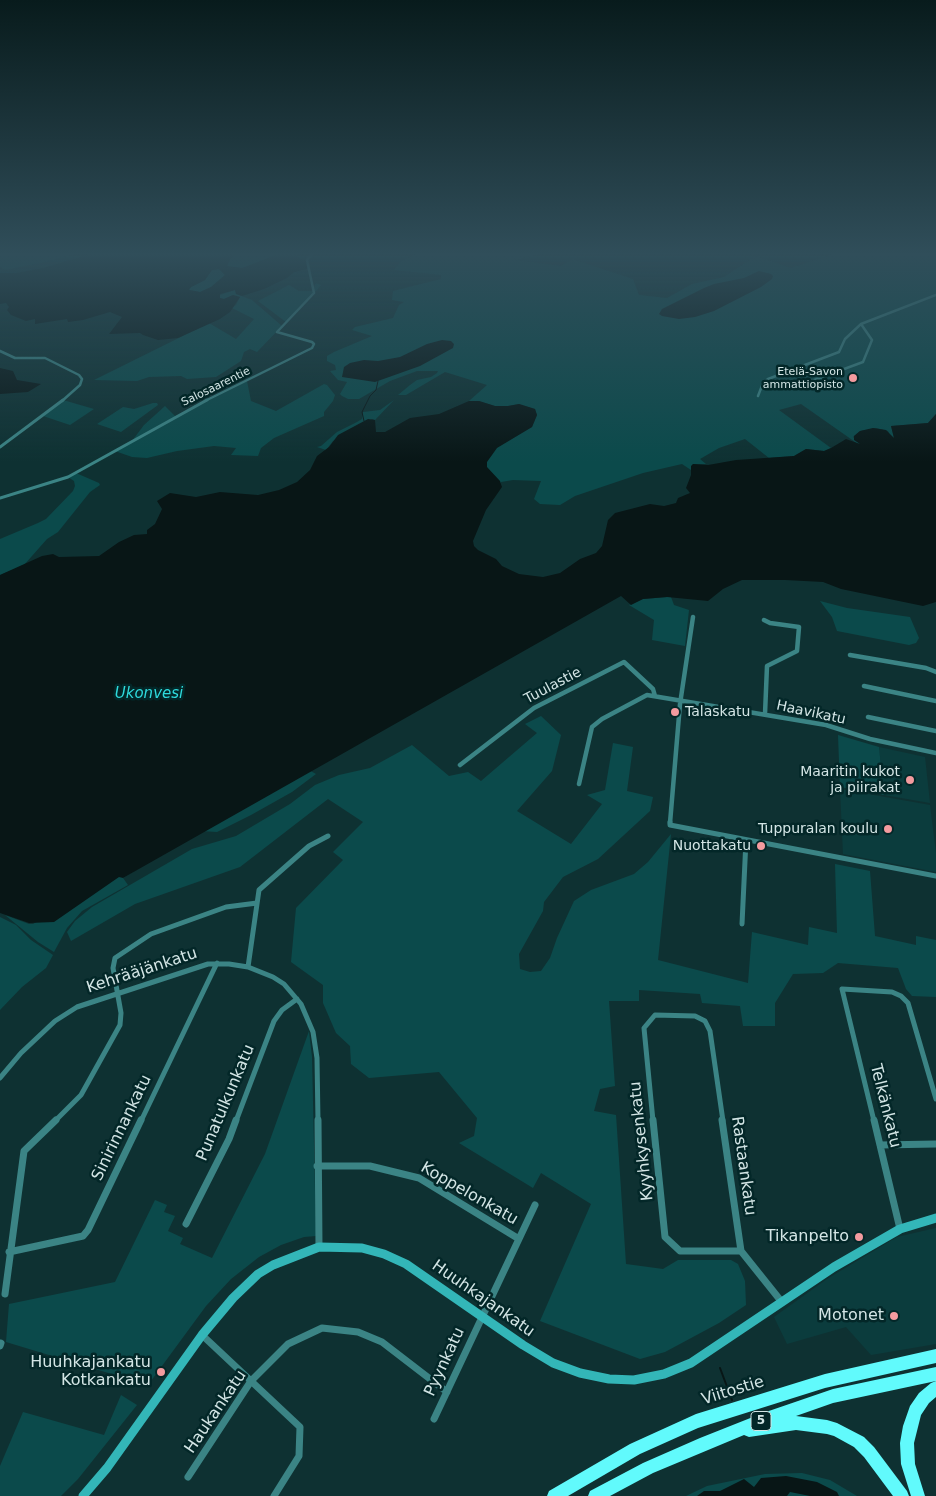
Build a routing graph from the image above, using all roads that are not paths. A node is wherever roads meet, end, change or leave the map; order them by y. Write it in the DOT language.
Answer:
graph roads {
  1 [pos="286,323"];
  2 [pos="864,323"];
  3 [pos="861,324"];
  4 [pos="0,351"];
  5 [pos="809,382"];
  6 [pos="758,396"];
  7 [pos="0,448"];
  8 [pos="0,498"];
  9 [pos="693,617"];
  10 [pos="764,620"];
  11 [pos="850,655"];
  12 [pos="936,672"];
  13 [pos="864,686"];
  14 [pos="655,696"];
  15 [pos="681,700"];
  16 [pos="936,701"];
  17 [pos="765,714"];
  18 [pos="868,717"];
  19 [pos="936,731"];
  20 [pos="936,753"];
  21 [pos="460,766"];
  22 [pos="579,784"];
  23 [pos="328,836"];
  24 [pos="746,840"];
  25 [pos="936,876"];
  26 [pos="257,903"];
  27 [pos="742,924"];
  28 [pos="217,964"];
  29 [pos="248,967"];
  30 [pos="118,994"];
  31 [pos="297,999"];
  32 [pos="705,1022"];
  33 [pos="0,1078"];
  34 [pos="936,1099"];
  35 [pos="936,1144"];
  36 [pos="880,1145"];
  37 [pos="317,1166"];
  38 [pos="535,1205"];
  39 [pos="936,1218"];
  40 [pos="186,1224"];
  41 [pos="900,1229"];
  42 [pos="519,1239"];
  43 [pos="319,1248"];
  44 [pos="741,1251"];
  45 [pos="9,1252"];
  46 [pos="5,1294"];
  47 [pos="782,1303"];
  48 [pos="482,1317"];
  49 [pos="202,1335"];
  50 [pos="936,1356"];
  51 [pos="936,1374"];
  52 [pos="251,1381"];
  53 [pos="936,1388"];
  54 [pos="447,1392"];
  55 [pos="434,1419"];
  56 [pos="734,1433"];
  57 [pos="188,1477"];
  58 [pos="83,1496"];
  59 [pos="274,1496"];
  60 [pos="554,1496"];
  61 [pos="595,1496"];
  62 [pos="902,1496"];
  63 [pos="918,1496"];
  1 -- 8 [label="street, Salosaarentie"];
  2 -- 3 [label="street"];
  3 -- 5 [label="street"];
  3 -- 6 [label="street"];
  4 -- 7 [label="street"];
  9 -- 15 [label="street"];
  10 -- 17 [label="street"];
  11 -- 12 [label="street"];
  13 -- 16 [label="street"];
  14 -- 15 [label="street, Haavikatu"];
  14 -- 21 [label="street, Tuulastie"];
  14 -- 22 [label="street"];
  15 -- 17 [label="street, Haavikatu"];
  15 -- 24 [label="street"];
  17 -- 20 [label="street, Haavikatu"];
  18 -- 19 [label="street"];
  23 -- 26 [label="street"];
  24 -- 25 [label="street"];
  24 -- 27 [label="street"];
  26 -- 29 [label="street"];
  26 -- 30 [label="street"];
  28 -- 29 [label="street, Kehrääjänkatu"];
  28 -- 30 [label="street, Kehrääjänkatu"];
  28 -- 45 [label="street, Sinirinnankatu"];
  29 -- 31 [label="street, Kehrääjänkatu"];
  30 -- 33 [label="street, Kehrääjänkatu"];
  30 -- 45 [label="street"];
  31 -- 37 [label="street, Kehrääjänkatu"];
  31 -- 40 [label="street, Punatulkunkatu"];
  32 -- 44 [label="street, Rastaankatu"];
  32 -- 44 [label="street, Kyyhkysenkatu"];
  34 -- 36 [label="street, Telkänkatu"];
  35 -- 36 [label="street"];
  36 -- 41 [label="street, Telkänkatu"];
  37 -- 42 [label="street, Koppelonkatu"];
  37 -- 43 [label="street, Kehrääjänkatu"];
  38 -- 42 [label="street, Pyynkatu"];
  39 -- 41 [label="street, Huuhkajankatu"];
  41 -- 47 [label="street, Huuhkajankatu"];
  42 -- 48 [label="street, Pyynkatu"];
  43 -- 48 [label="street, Huuhkajankatu"];
  43 -- 49 [label="street, Huuhkajankatu"];
  44 -- 47 [label="street"];
  45 -- 46 [label="street"];
  47 -- 48 [label="street, Huuhkajankatu"];
  48 -- 54 [label="street, Pyynkatu"];
  49 -- 52 [label="street"];
  49 -- 58 [label="street, Huuhkajankatu"];
  50 -- 60 [label="highway, Viitostie / 5"];
  51 -- 56 [label="highway, 5"];
  52 -- 54 [label="street, Haukankatu"];
  52 -- 57 [label="street, Haukankatu"];
  52 -- 59 [label="street"];
  53 -- 63 [label="highway"];
  54 -- 55 [label="street, Pyynkatu"];
  56 -- 61 [label="highway, 5"];
  56 -- 62 [label="highway"];
}
